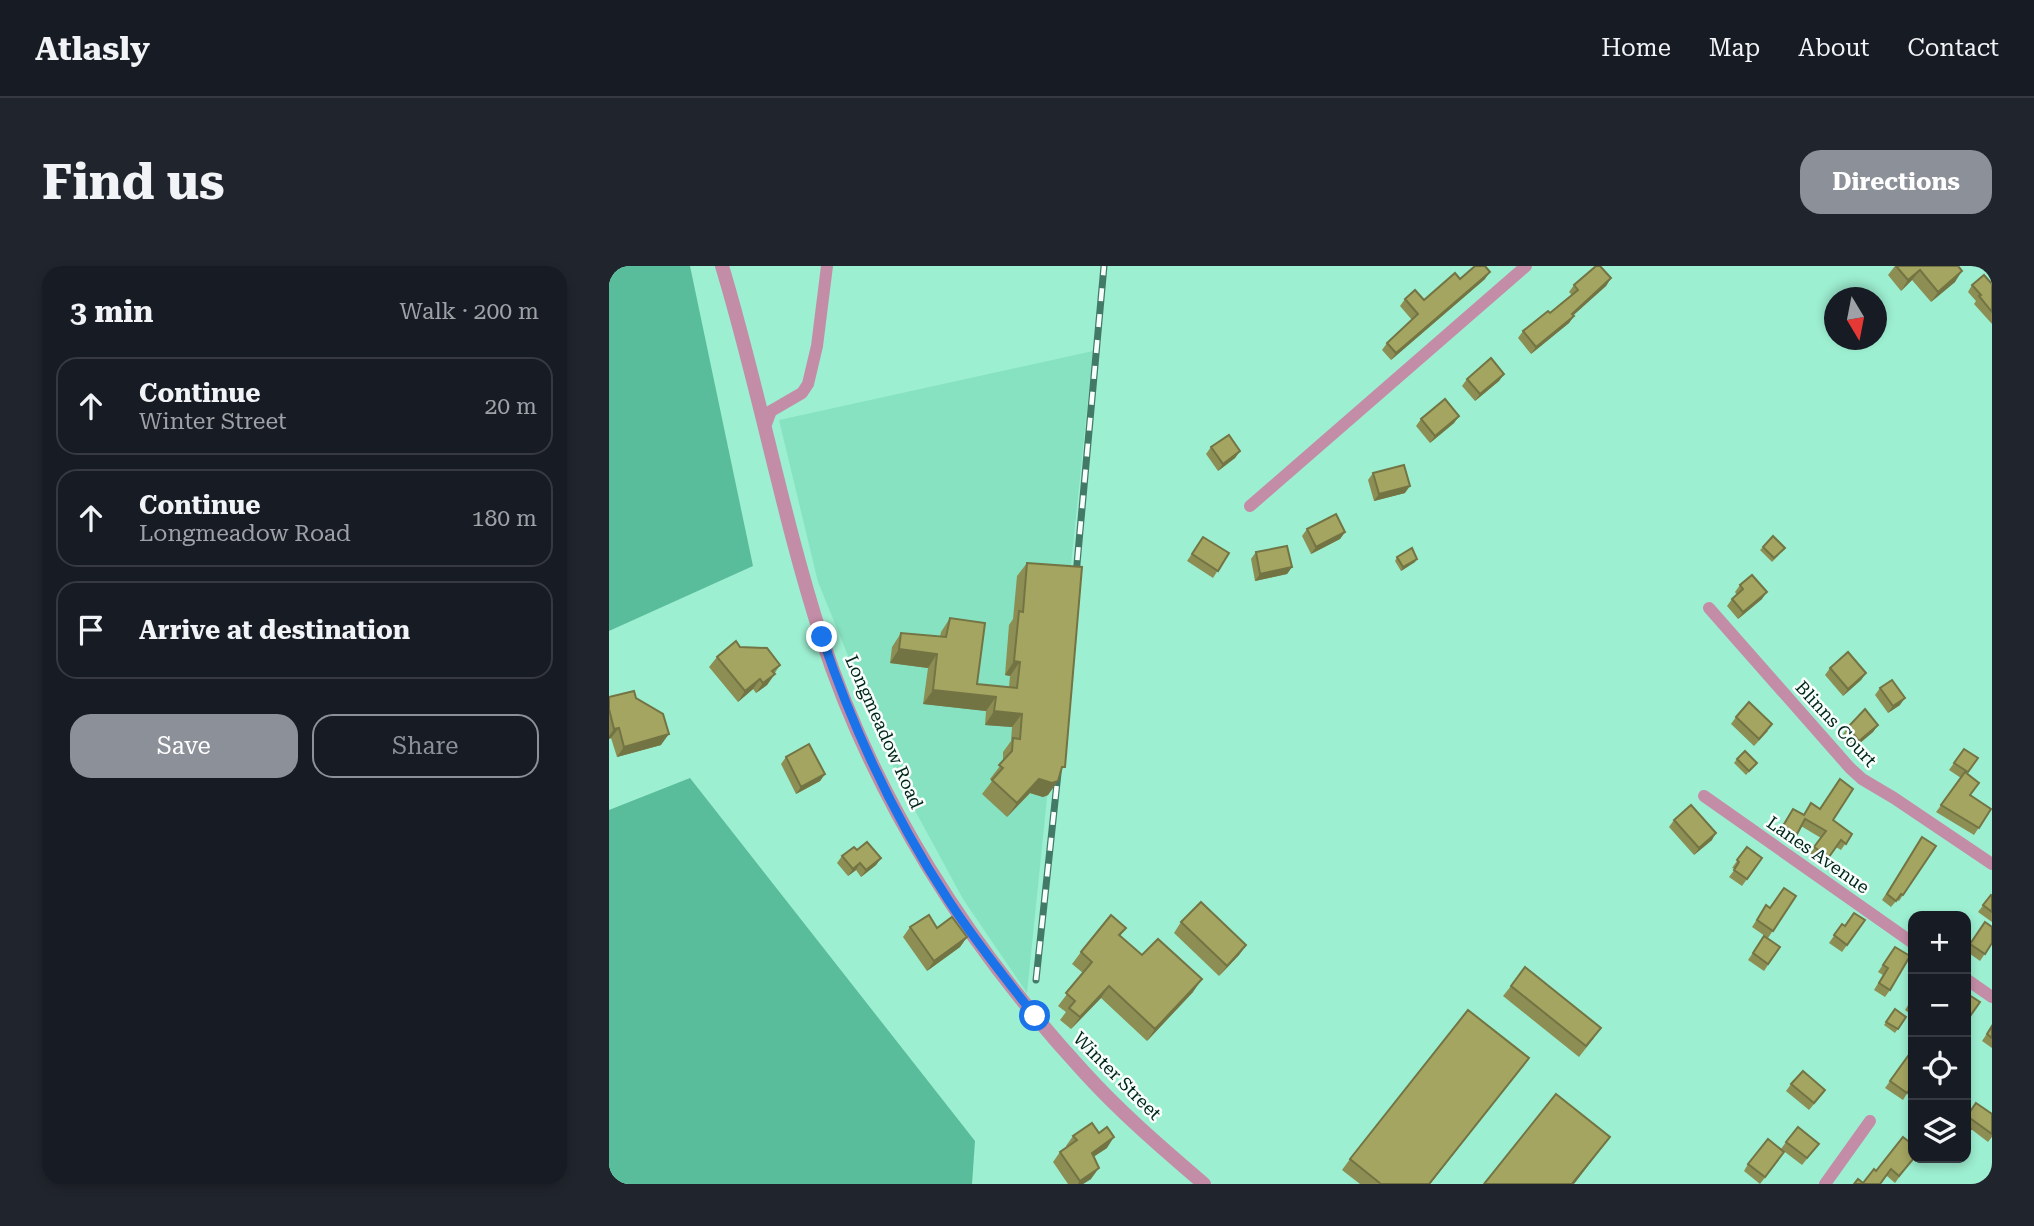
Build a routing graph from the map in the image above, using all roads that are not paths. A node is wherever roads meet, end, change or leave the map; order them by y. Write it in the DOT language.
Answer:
graph roads {
  1 [pos="722,266"];
  2 [pos="827,266"];
  3 [pos="1526,266"];
  4 [pos="765,427"];
  5 [pos="1250,506"];
  6 [pos="1709,608"];
  7 [pos="1704,796"];
  8 [pos="1992,864"];
  9 [pos="1908,939"];
  10 [pos="1971,982"];
  11 [pos="1011,986"];
  12 [pos="1992,997"];
  13 [pos="1870,1121"];
  14 [pos="1204,1184"];
  15 [pos="1825,1184"];
  1 -- 4 [label="street, Longmeadow Road"];
  2 -- 4 [label="street"];
  3 -- 5 [label="street"];
  4 -- 11 [label="street, Longmeadow Road"];
  6 -- 8 [label="street, Blinns Court"];
  7 -- 9 [label="street, Lanes Avenue"];
  10 -- 12 [label="street"];
  11 -- 14 [label="street, Winter Street"];
  13 -- 15 [label="street"];
}
